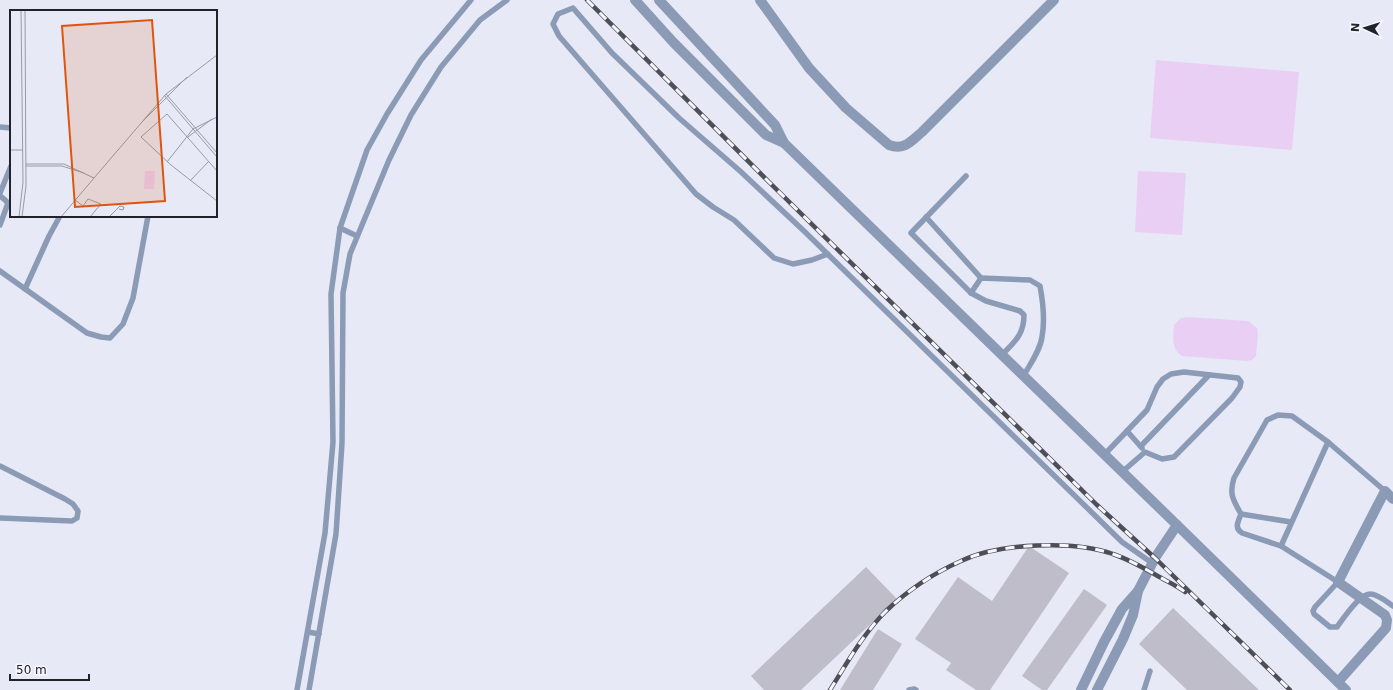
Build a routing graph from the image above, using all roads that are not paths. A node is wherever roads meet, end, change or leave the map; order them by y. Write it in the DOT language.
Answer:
graph roads {
  1 [pos="471,0"];
  2 [pos="507,0"];
  3 [pos="635,0"];
  4 [pos="658,0"];
  5 [pos="760,0"];
  6 [pos="1054,0"];
  7 [pos="0,127"];
  8 [pos="10,128"];
  9 [pos="784,143"];
  10 [pos="10,168"];
  11 [pos="966,176"];
  12 [pos="0,193"];
  13 [pos="0,196"];
  14 [pos="59,217"];
  15 [pos="148,217"];
  16 [pos="926,217"];
  17 [pos="0,225"];
  18 [pos="340,228"];
  19 [pos="357,236"];
  20 [pos="828,254"];
  21 [pos="0,271"];
  22 [pos="981,278"];
  23 [pos="25,289"];
  24 [pos="971,293"];
  25 [pos="1002,355"];
  26 [pos="1209,375"];
  27 [pos="1023,376"];
  28 [pos="1127,431"];
  29 [pos="1328,442"];
  30 [pos="1141,446"];
  31 [pos="1145,452"];
  32 [pos="1104,455"];
  33 [pos="0,466"];
  34 [pos="1122,472"];
  35 [pos="1385,491"];
  36 [pos="1393,500"];
  37 [pos="1241,514"];
  38 [pos="0,518"];
  39 [pos="1291,522"];
  40 [pos="1177,525"];
  41 [pos="1281,546"];
  42 [pos="1152,563"];
  43 [pos="1338,582"];
  44 [pos="1138,591"];
  45 [pos="1361,597"];
  46 [pos="1393,606"];
  47 [pos="308,632"];
  48 [pos="320,634"];
  49 [pos="1150,671"];
  50 [pos="1338,682"];
  51 [pos="297,690"];
  52 [pos="309,690"];
  53 [pos="909,690"];
  54 [pos="916,690"];
  55 [pos="1081,690"];
  56 [pos="1097,690"];
  57 [pos="1144,690"];
  58 [pos="1346,690"];
  1 -- 18 [label="lane"];
  2 -- 19 [label="lane"];
  3 -- 9 [label="street"];
  4 -- 9 [label="street"];
  5 -- 6 [label="street"];
  7 -- 8 [label="lane"];
  9 -- 25 [label="street"];
  10 -- 12 [label="lane"];
  11 -- 16 [label="lane"];
  13 -- 17 [label="lane"];
  14 -- 23 [label="lane"];
  15 -- 23 [label="lane"];
  16 -- 22 [label="lane"];
  16 -- 24 [label="lane"];
  18 -- 19 [label="lane"];
  18 -- 47 [label="lane"];
  19 -- 48 [label="lane"];
  20 -- 20 [label="lane"];
  20 -- 42 [label="lane"];
  21 -- 23 [label="lane"];
  22 -- 24 [label="lane"];
  22 -- 27 [label="lane"];
  24 -- 25 [label="lane"];
  25 -- 27 [label="street"];
  26 -- 28 [label="lane"];
  26 -- 30 [label="lane"];
  26 -- 31 [label="lane"];
  27 -- 32 [label="street"];
  28 -- 30 [label="lane"];
  28 -- 32 [label="lane"];
  29 -- 35 [label="lane"];
  29 -- 37 [label="lane"];
  29 -- 39 [label="lane"];
  30 -- 31 [label="lane"];
  31 -- 34 [label="lane"];
  32 -- 34 [label="street"];
  33 -- 38 [label="lane"];
  34 -- 40 [label="street"];
  35 -- 36 [label="street"];
  35 -- 43 [label="street"];
  37 -- 39 [label="lane"];
  37 -- 41 [label="lane"];
  39 -- 41 [label="lane"];
  40 -- 42 [label="street"];
  40 -- 50 [label="street"];
  41 -- 43 [label="lane"];
  42 -- 44 [label="street"];
  43 -- 45 [label="street"];
  43 -- 45 [label="lane"];
  44 -- 55 [label="street"];
  44 -- 56 [label="street"];
  45 -- 46 [label="lane"];
  45 -- 50 [label="street"];
  47 -- 48 [label="lane"];
  47 -- 51 [label="lane"];
  48 -- 52 [label="lane"];
  49 -- 57 [label="lane"];
  50 -- 58 [label="street"];
  53 -- 54 [label="lane"];
}
